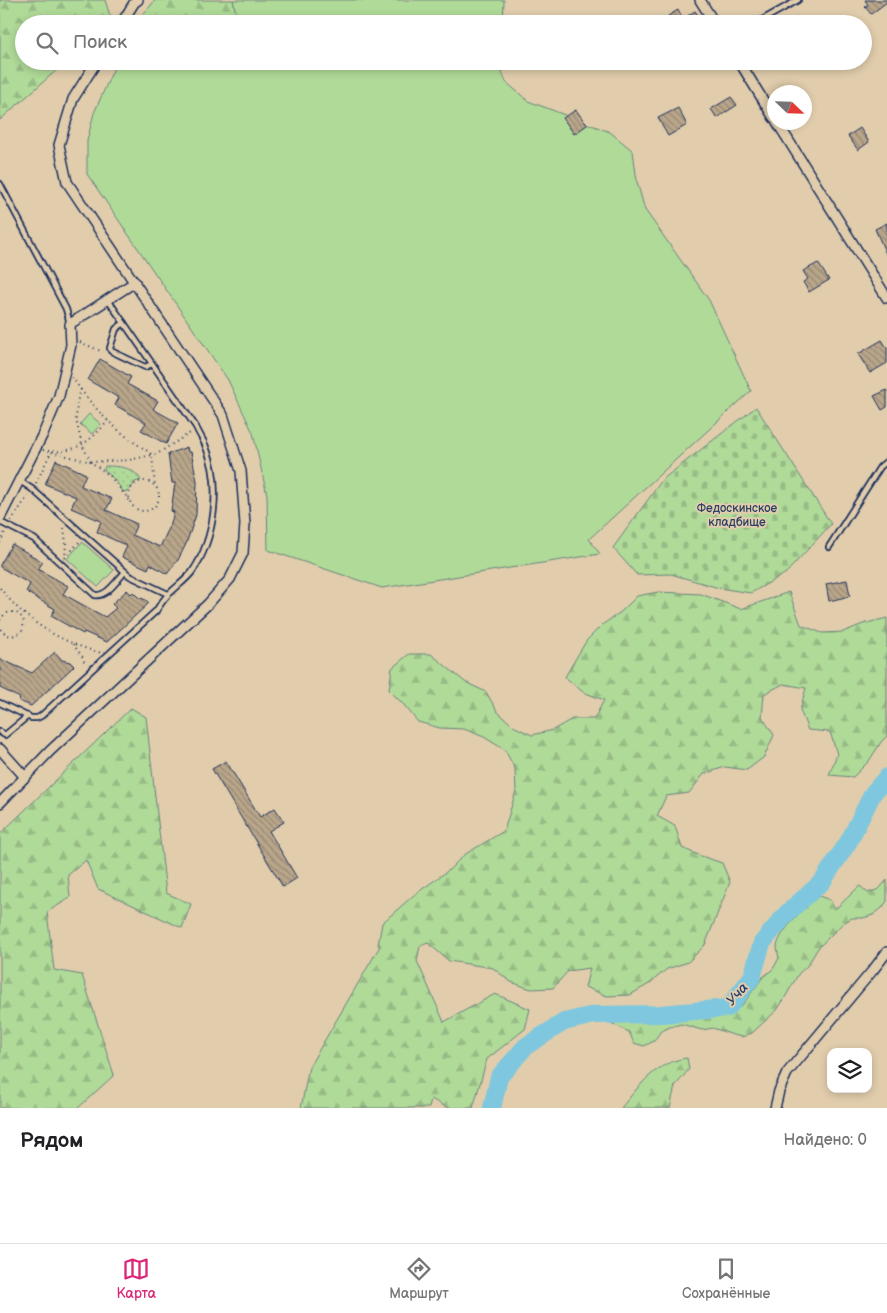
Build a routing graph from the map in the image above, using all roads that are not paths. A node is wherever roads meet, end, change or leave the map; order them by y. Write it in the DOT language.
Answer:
graph roads {
  1 [pos="138,0"];
  2 [pos="700,0"];
  3 [pos="798,0"];
  4 [pos="127,15"];
  5 [pos="709,15"];
  6 [pos="771,15"];
  7 [pos="91,70"];
  8 [pos="745,70"];
  9 [pos="767,107"];
  10 [pos="782,130"];
  11 [pos="0,184"];
  12 [pos="134,282"];
  13 [pos="887,298"];
  14 [pos="108,300"];
  15 [pos="124,323"];
  16 [pos="70,324"];
  17 [pos="152,364"];
  18 [pos="887,461"];
  19 [pos="20,481"];
  20 [pos="0,518"];
  21 [pos="0,522"];
  22 [pos="829,547"];
  23 [pos="125,572"];
  24 [pos="168,594"];
  25 [pos="0,702"];
  26 [pos="28,716"];
  27 [pos="0,732"];
  28 [pos="0,749"];
  29 [pos="25,777"];
  30 [pos="0,803"];
  31 [pos="887,952"];
  32 [pos="774,1108"];
  1 -- 4 [label="street"];
  2 -- 5 [label="street"];
  3 -- 6 [label="lane"];
  7 -- 12 [label="street"];
  8 -- 9 [label="street"];
  10 -- 13 [label="street"];
  11 -- 16 [label="lane"];
  12 -- 14 [label="street"];
  12 -- 29 [label="street"];
  14 -- 15 [label="lane"];
  14 -- 16 [label="street"];
  15 -- 17 [label="lane"];
  15 -- 17 [label="lane"];
  16 -- 19 [label="street"];
  17 -- 24 [label="lane"];
  18 -- 22 [label="lane"];
  19 -- 20 [label="street"];
  19 -- 23 [label="lane"];
  21 -- 23 [label="lane"];
  23 -- 24 [label="lane"];
  24 -- 26 [label="lane"];
  25 -- 26 [label="lane"];
  26 -- 27 [label="lane"];
  28 -- 29 [label="street"];
  29 -- 30 [label="street"];
  31 -- 32 [label="street"];
}
